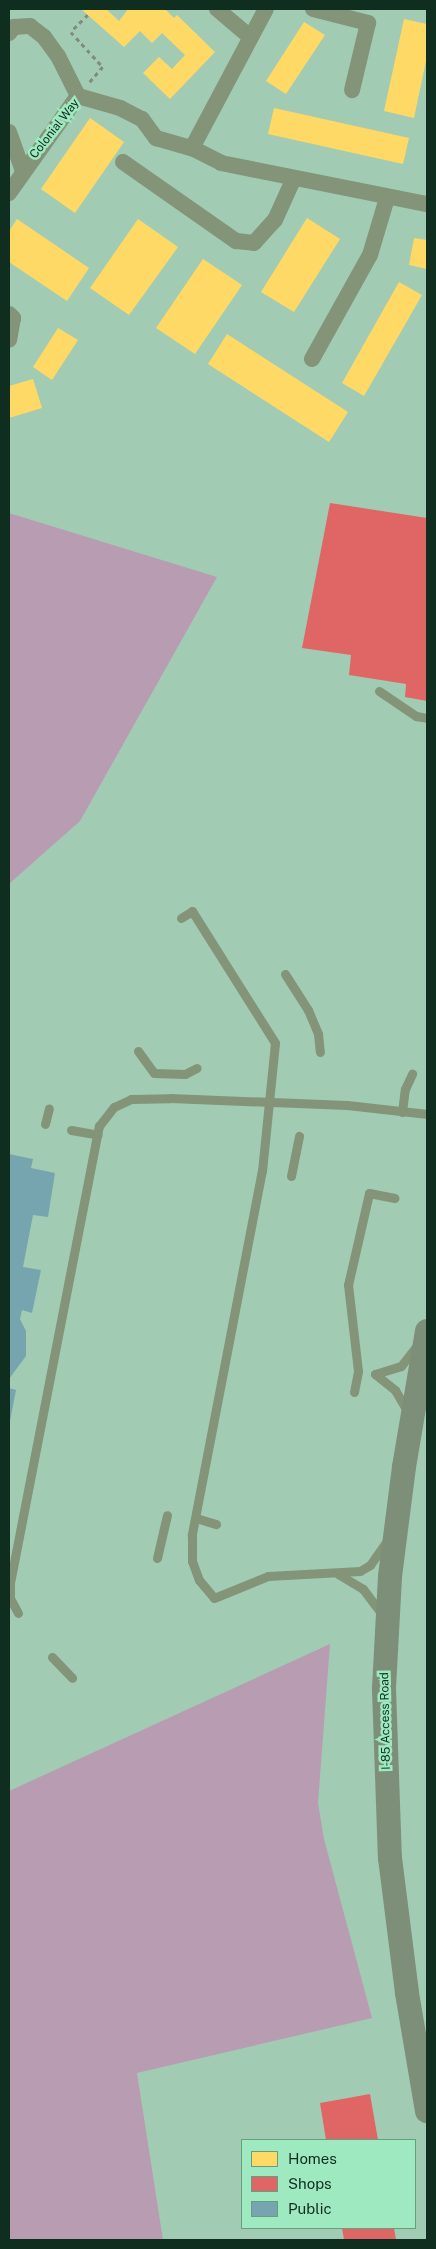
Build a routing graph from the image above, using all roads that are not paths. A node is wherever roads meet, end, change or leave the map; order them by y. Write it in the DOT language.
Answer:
graph roads {
  1 [pos="217,9"];
  2 [pos="266,9"];
  3 [pos="313,9"];
  4 [pos="9,33"];
  5 [pos="249,36"];
  6 [pos="352,90"];
  7 [pos="78,96"];
  8 [pos="9,132"];
  9 [pos="192,148"];
  10 [pos="123,162"];
  11 [pos="23,171"];
  12 [pos="294,178"];
  13 [pos="9,193"];
  14 [pos="387,198"];
  15 [pos="427,204"];
  16 [pos="9,314"];
  17 [pos="9,340"];
  18 [pos="312,359"];
  19 [pos="379,691"];
  20 [pos="427,718"];
  21 [pos="181,918"];
  22 [pos="285,974"];
  23 [pos="138,1051"];
  24 [pos="320,1052"];
  25 [pos="197,1068"];
  26 [pos="412,1074"];
  27 [pos="270,1103"];
  28 [pos="49,1108"];
  29 [pos="402,1112"];
  30 [pos="425,1116"];
  31 [pos="45,1124"];
  32 [pos="71,1130"];
  33 [pos="98,1135"];
  34 [pos="299,1136"];
  35 [pos="291,1176"];
  36 [pos="395,1198"];
  37 [pos="427,1326"];
  38 [pos="427,1331"];
  39 [pos="354,1392"];
  40 [pos="412,1420"];
  41 [pos="167,1515"];
  42 [pos="196,1518"];
  43 [pos="397,1521"];
  44 [pos="216,1524"];
  45 [pos="157,1558"];
  46 [pos="338,1574"];
  47 [pos="18,1613"];
  48 [pos="387,1627"];
  49 [pos="52,1657"];
  50 [pos="72,1678"];
  51 [pos="427,2111"];
  1 -- 5 [label="street"];
  2 -- 5 [label="street"];
  3 -- 6 [label="street"];
  4 -- 7 [label="street"];
  5 -- 9 [label="street"];
  7 -- 9 [label="street, Colonial Way"];
  7 -- 11 [label="street, Colonial Way"];
  8 -- 11 [label="street"];
  9 -- 12 [label="street, Colonial Way"];
  10 -- 12 [label="street"];
  11 -- 13 [label="street, Colonial Way"];
  12 -- 14 [label="street, Colonial Way"];
  14 -- 15 [label="street, Colonial Way"];
  14 -- 18 [label="street"];
  16 -- 17 [label="street"];
  19 -- 20 [label="lane"];
  21 -- 27 [label="lane"];
  22 -- 24 [label="lane"];
  23 -- 25 [label="lane"];
  26 -- 29 [label="lane"];
  27 -- 29 [label="lane"];
  27 -- 33 [label="lane"];
  27 -- 42 [label="lane"];
  28 -- 31 [label="lane"];
  29 -- 30 [label="lane"];
  32 -- 33 [label="lane"];
  33 -- 47 [label="lane"];
  34 -- 35 [label="lane"];
  36 -- 39 [label="lane"];
  37 -- 40 [label="lane"];
  38 -- 40 [label="main road, I-85 Access Road"];
  40 -- 43 [label="main road, I-85 Access Road"];
  41 -- 45 [label="lane"];
  42 -- 44 [label="lane"];
  42 -- 46 [label="lane"];
  43 -- 46 [label="lane"];
  43 -- 48 [label="main road, I-85 Access Road"];
  46 -- 48 [label="lane"];
  48 -- 51 [label="main road, I-85 Access Road"];
  49 -- 50 [label="lane"];
}
